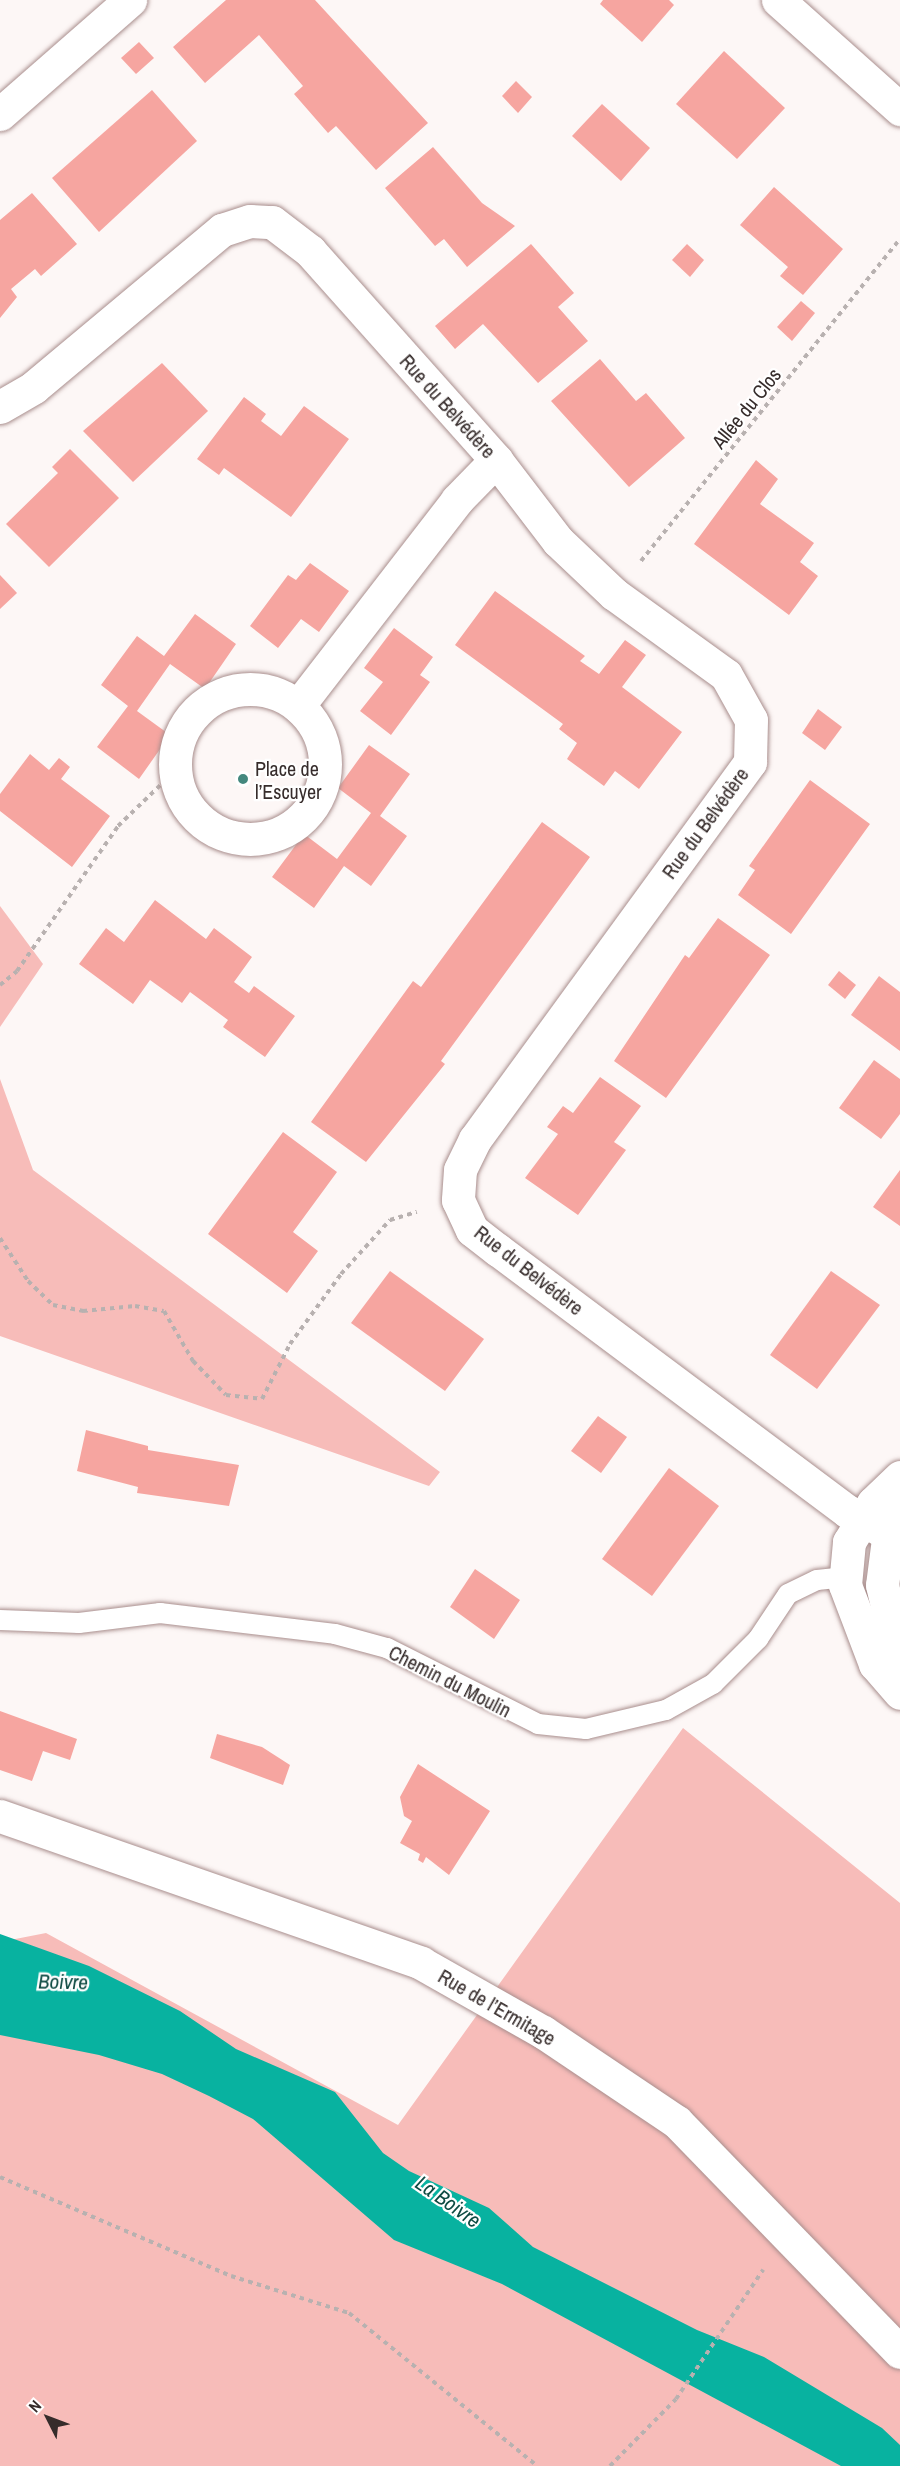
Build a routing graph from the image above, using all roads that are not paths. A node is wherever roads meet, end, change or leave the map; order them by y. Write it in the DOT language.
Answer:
graph roads {
  1 [pos="130,0"];
  2 [pos="778,0"];
  3 [pos="900,109"];
  4 [pos="0,114"];
  5 [pos="0,407"];
  6 [pos="496,460"];
  7 [pos="298,706"];
  8 [pos="900,1477"];
  9 [pos="884,1520"];
  10 [pos="846,1576"];
  11 [pos="0,1620"];
  12 [pos="900,1660"];
  13 [pos="900,1693"];
  14 [pos="0,1816"];
  15 [pos="900,2352"];
  1 -- 4 [label="street"];
  2 -- 3 [label="street"];
  5 -- 6 [label="street, Rue du Belvédère"];
  6 -- 7 [label="street"];
  6 -- 9 [label="street, Rue du Belvédère"];
  7 -- 7 [label="street"];
  8 -- 9 [label="street"];
  9 -- 10 [label="street"];
  9 -- 12 [label="street"];
  10 -- 11 [label="lane, Chemin du Moulin"];
  10 -- 13 [label="street"];
  14 -- 15 [label="street, Rue de l’Ermitage"];
}
